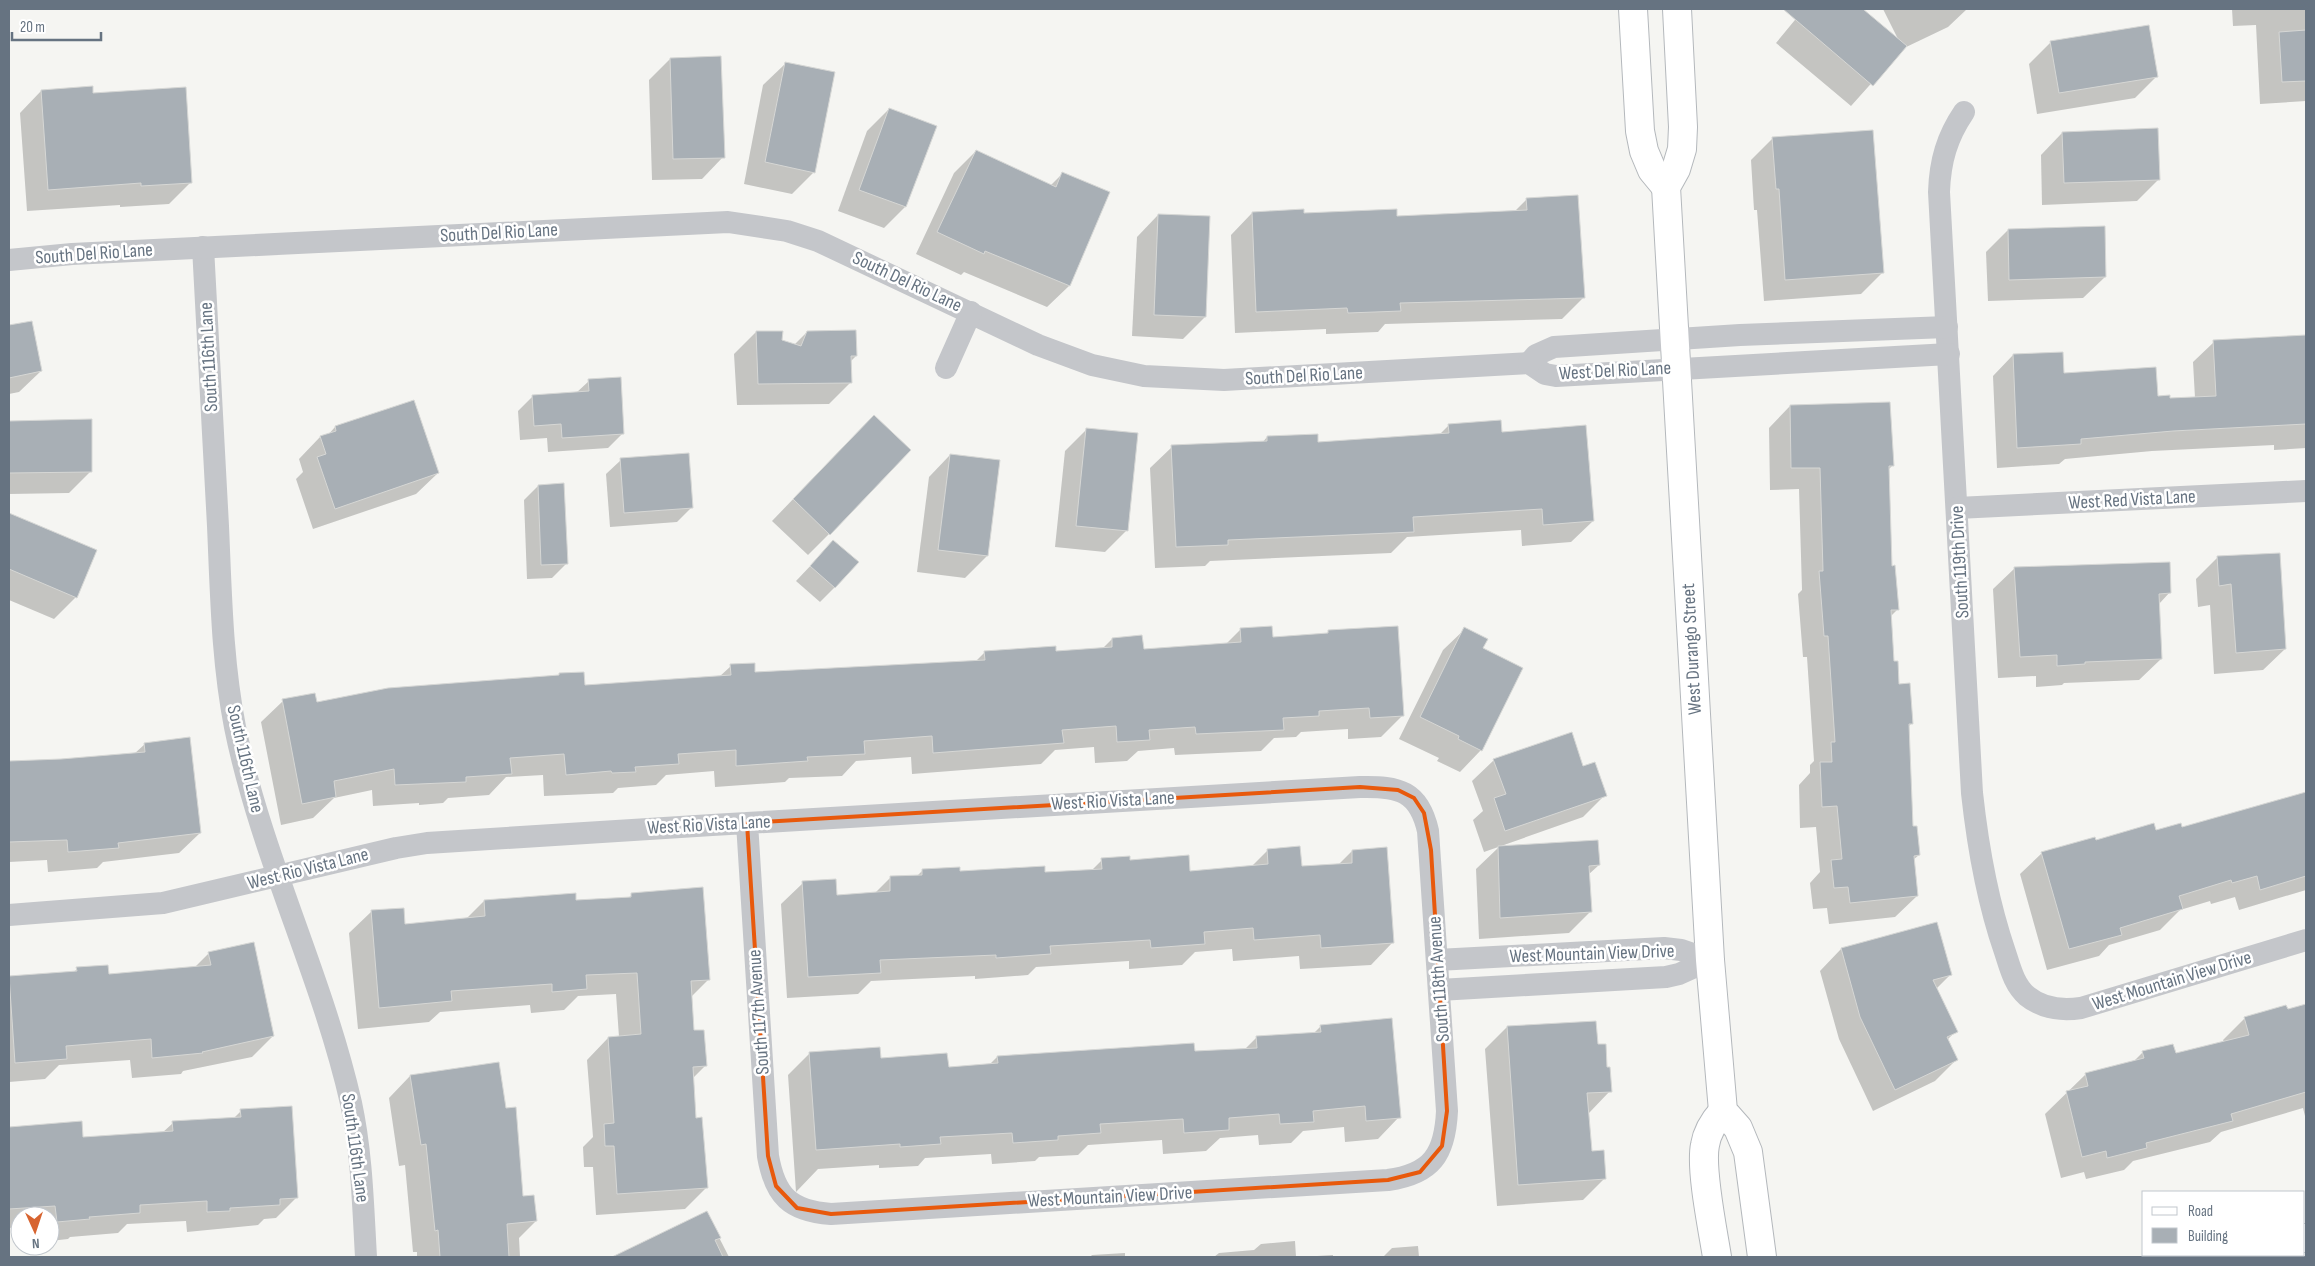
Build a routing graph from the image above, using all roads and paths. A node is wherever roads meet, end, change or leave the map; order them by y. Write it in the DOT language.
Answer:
graph roads {
  1 [pos="1633,9"];
  2 [pos="1677,9"];
  3 [pos="1964,112"];
  4 [pos="1666,187"];
  5 [pos="203,247"];
  6 [pos="9,260"];
  7 [pos="971,312"];
  8 [pos="1947,327"];
  9 [pos="1674,339"];
  10 [pos="1948,354"];
  11 [pos="1529,363"];
  12 [pos="946,368"];
  13 [pos="1676,368"];
  14 [pos="2306,491"];
  15 [pos="1957,508"];
  16 [pos="1414,798"];
  17 [pos="747,823"];
  18 [pos="278,876"];
  19 [pos="9,915"];
  20 [pos="2306,940"];
  21 [pos="1437,960"];
  22 [pos="1710,960"];
  23 [pos="1439,990"];
  24 [pos="2037,1003"];
  25 [pos="1723,1111"];
  26 [pos="1434,1160"];
  27 [pos="784,1198"];
  28 [pos="366,1257"];
  29 [pos="1717,1257"];
  30 [pos="1762,1257"];
  1 -- 4 [label="street"];
  2 -- 4 [label="street, West Durango Street"];
  3 -- 8 [label="street, South 119th Drive"];
  4 -- 9 [label="street, West Durango Street"];
  5 -- 6 [label="street, South Del Rio Lane"];
  5 -- 7 [label="street, South Del Rio Lane"];
  5 -- 18 [label="street, South 116th Lane"];
  7 -- 11 [label="street, South Del Rio Lane"];
  7 -- 12 [label="street, South Del Rio Lane"];
  8 -- 9 [label="street, West Del Rio Lane"];
  8 -- 10 [label="street, South 119th Drive"];
  9 -- 11 [label="street, West Del Rio Lane"];
  9 -- 13 [label="street, West Durango Street"];
  10 -- 13 [label="street, West Del Rio Lane"];
  10 -- 15 [label="street, South 119th Drive"];
  11 -- 13 [label="street, West Del Rio Lane"];
  13 -- 22 [label="street, West Durango Street"];
  14 -- 15 [label="street, West Red Vista Lane"];
  15 -- 24 [label="street, South 119th Drive"];
  16 -- 17 [label="street, West Rio Vista Lane"];
  16 -- 21 [label="street, South 118th Avenue"];
  17 -- 18 [label="street, West Rio Vista Lane"];
  17 -- 27 [label="street, South 117th Avenue"];
  18 -- 19 [label="street, West Rio Vista Lane"];
  18 -- 28 [label="street, South 116th Lane"];
  20 -- 24 [label="street, West Mountain View Drive"];
  21 -- 22 [label="street, West Mountain View Drive"];
  21 -- 23 [label="street, South 118th Avenue"];
  22 -- 23 [label="street, West Mountain View Drive"];
  22 -- 25 [label="street, West Durango Street"];
  23 -- 26 [label="street, South 118th Avenue"];
  25 -- 29 [label="street"];
  25 -- 30 [label="street"];
  26 -- 27 [label="street, West Mountain View Drive"];
}
